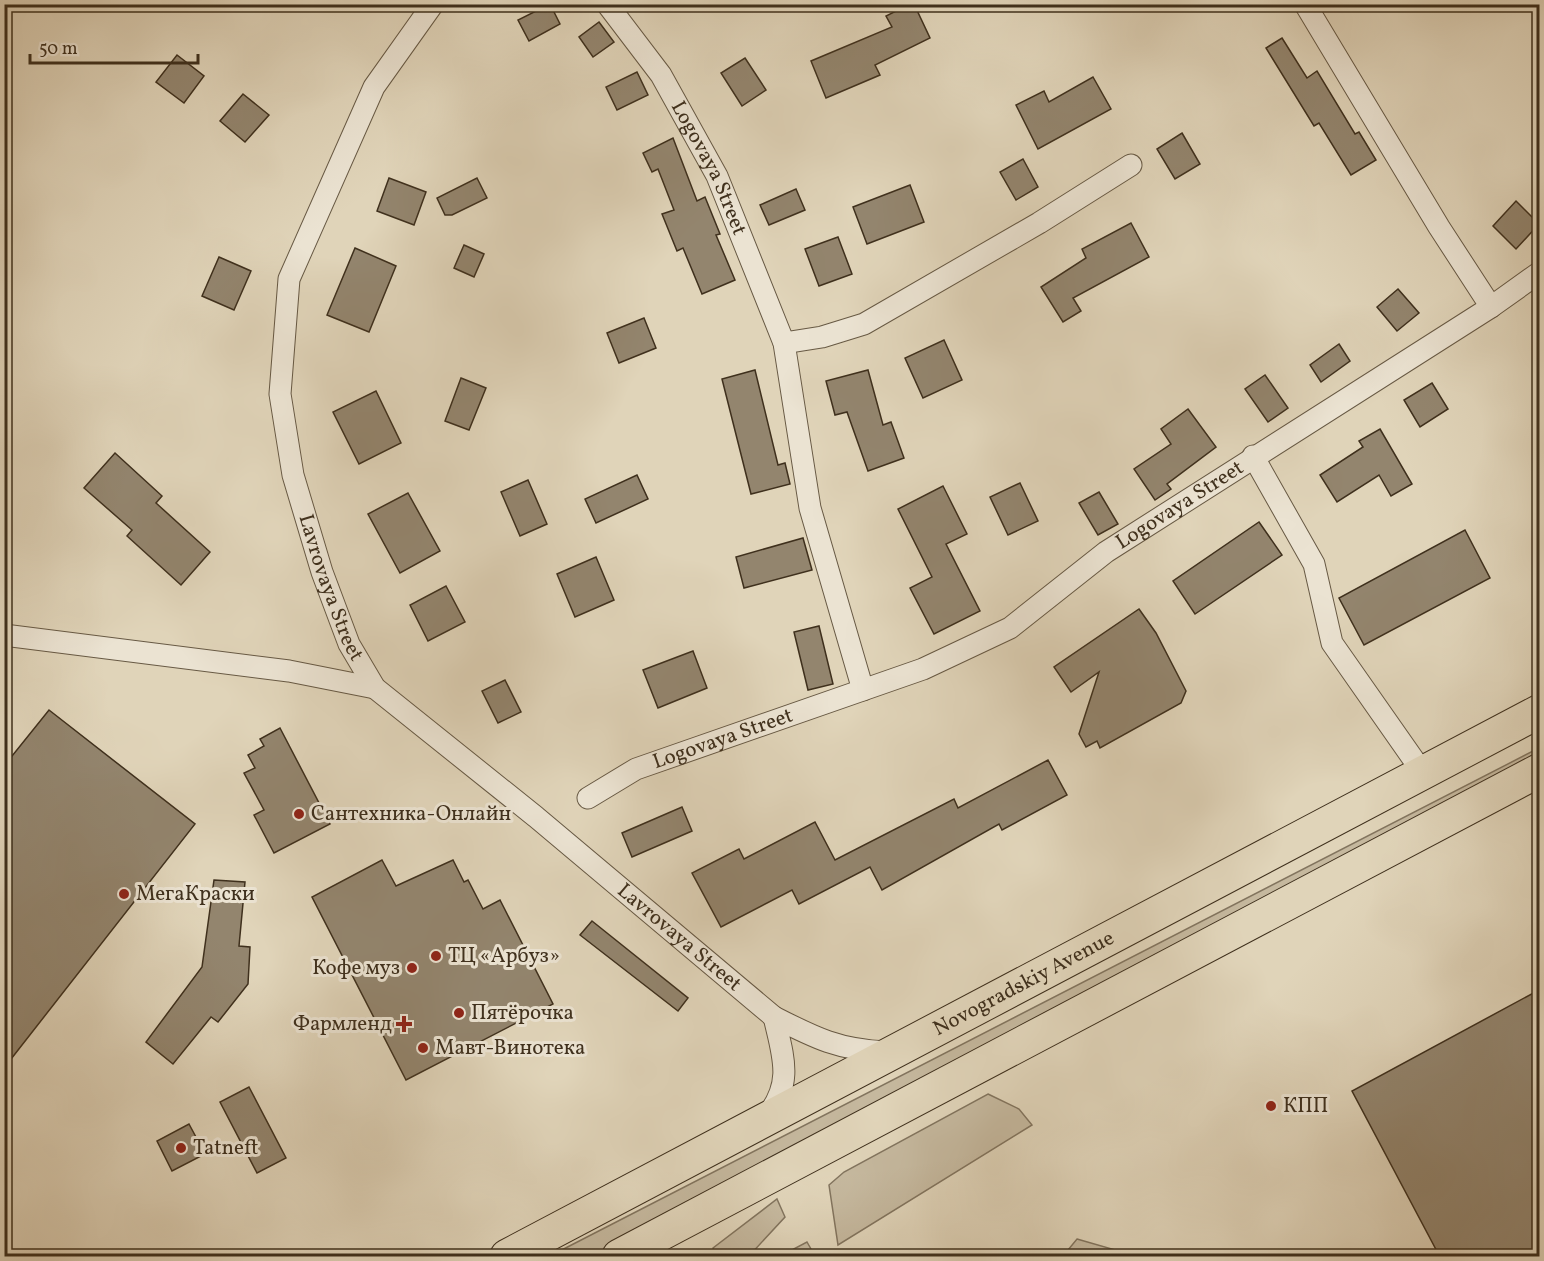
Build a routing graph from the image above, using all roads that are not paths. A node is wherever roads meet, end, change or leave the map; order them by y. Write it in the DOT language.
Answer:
graph roads {
  1 [pos="433,4"];
  2 [pos="1305,4"];
  3 [pos="609,5"];
  4 [pos="1131,165"];
  5 [pos="1539,272"];
  6 [pos="1491,306"];
  7 [pos="784,343"];
  8 [pos="1253,456"];
  9 [pos="4,635"];
  10 [pos="375,688"];
  11 [pos="864,690"];
  12 [pos="1539,711"];
  13 [pos="1539,770"];
  14 [pos="1423,773"];
  15 [pos="588,798"];
  16 [pos="774,1017"];
  17 [pos="896,1052"];
  18 [pos="761,1124"];
  19 [pos="507,1257"];
  20 [pos="619,1257"];
  1 -- 10 [label="street, Lavrovaya Street"];
  2 -- 6 [label="street"];
  3 -- 7 [label="street, Logovaya Street"];
  4 -- 7 [label="street"];
  5 -- 6 [label="street, Logovaya Street"];
  6 -- 8 [label="street, Logovaya Street"];
  7 -- 11 [label="street, Logovaya Street"];
  8 -- 11 [label="street, Logovaya Street"];
  8 -- 14 [label="street"];
  9 -- 10 [label="street"];
  10 -- 16 [label="street, Lavrovaya Street"];
  11 -- 15 [label="street, Logovaya Street"];
  12 -- 14 [label="main road, Novogradskiy Avenue"];
  13 -- 20 [label="main road"];
  14 -- 17 [label="main road, Novogradskiy Avenue"];
  16 -- 17 [label="street, Lavrovaya Street"];
  16 -- 18 [label="street"];
  17 -- 18 [label="main road, Novogradskiy Avenue"];
  18 -- 19 [label="main road, Novogradskiy Avenue"];
}
